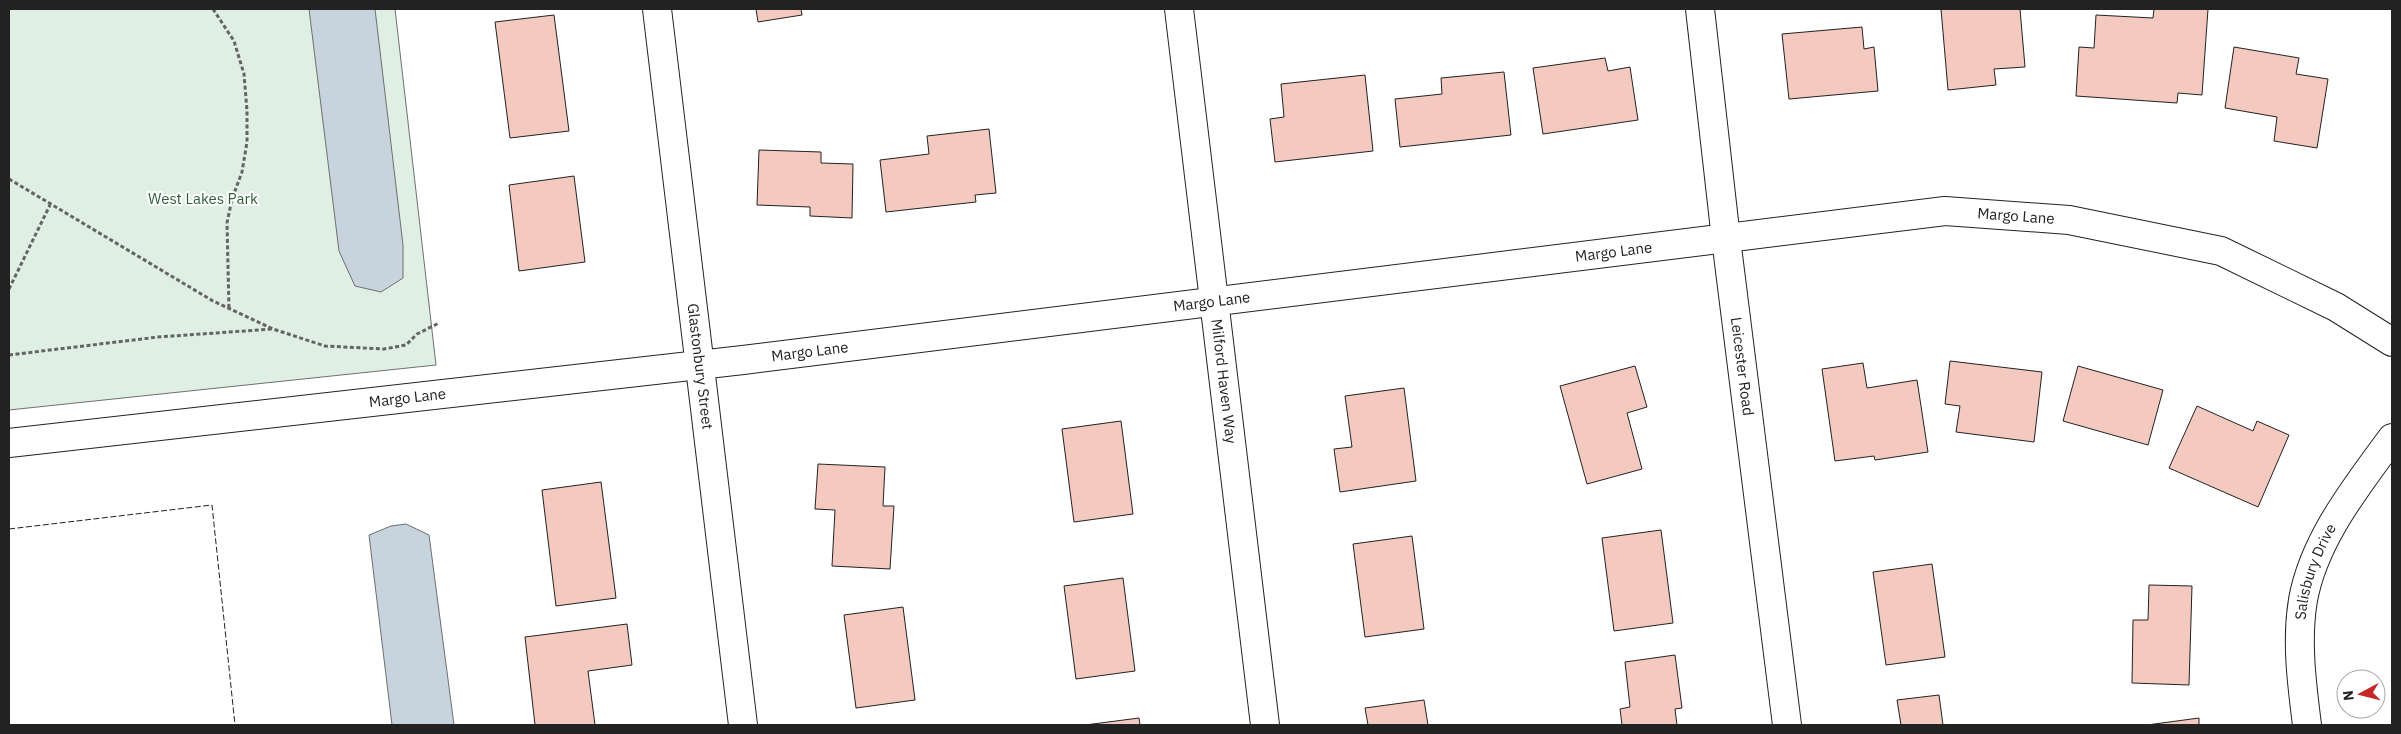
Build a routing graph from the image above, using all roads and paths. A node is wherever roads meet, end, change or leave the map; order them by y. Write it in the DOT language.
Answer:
graph roads {
  1 [pos="213,9"];
  2 [pos="657,9"];
  3 [pos="1179,9"];
  4 [pos="1700,9"];
  5 [pos="9,179"];
  6 [pos="50,205"];
  7 [pos="1726,238"];
  8 [pos="9,289"];
  9 [pos="1214,302"];
  10 [pos="229,309"];
  11 [pos="439,323"];
  12 [pos="273,329"];
  13 [pos="2392,342"];
  14 [pos="9,355"];
  15 [pos="699,364"];
  16 [pos="2392,438"];
  17 [pos="9,443"];
  18 [pos="743,725"];
  19 [pos="1265,725"];
  20 [pos="1786,725"];
  21 [pos="2307,725"];
  1 -- 10 [label="path"];
  2 -- 15 [label="street, Glastonbury Street"];
  3 -- 9 [label="street, Milford Haven Way"];
  4 -- 7 [label="street, Leicester Road"];
  5 -- 6 [label="path"];
  6 -- 8 [label="path"];
  6 -- 10 [label="path"];
  7 -- 9 [label="street, Margo Lane"];
  7 -- 13 [label="street, Margo Lane"];
  7 -- 20 [label="street, Leicester Road"];
  9 -- 15 [label="street, Margo Lane"];
  9 -- 19 [label="street, Milford Haven Way"];
  10 -- 12 [label="path"];
  11 -- 12 [label="path"];
  12 -- 14 [label="path"];
  15 -- 17 [label="street, Margo Lane"];
  15 -- 18 [label="street, Glastonbury Street"];
  16 -- 21 [label="street, Salisbury Drive"];
}
